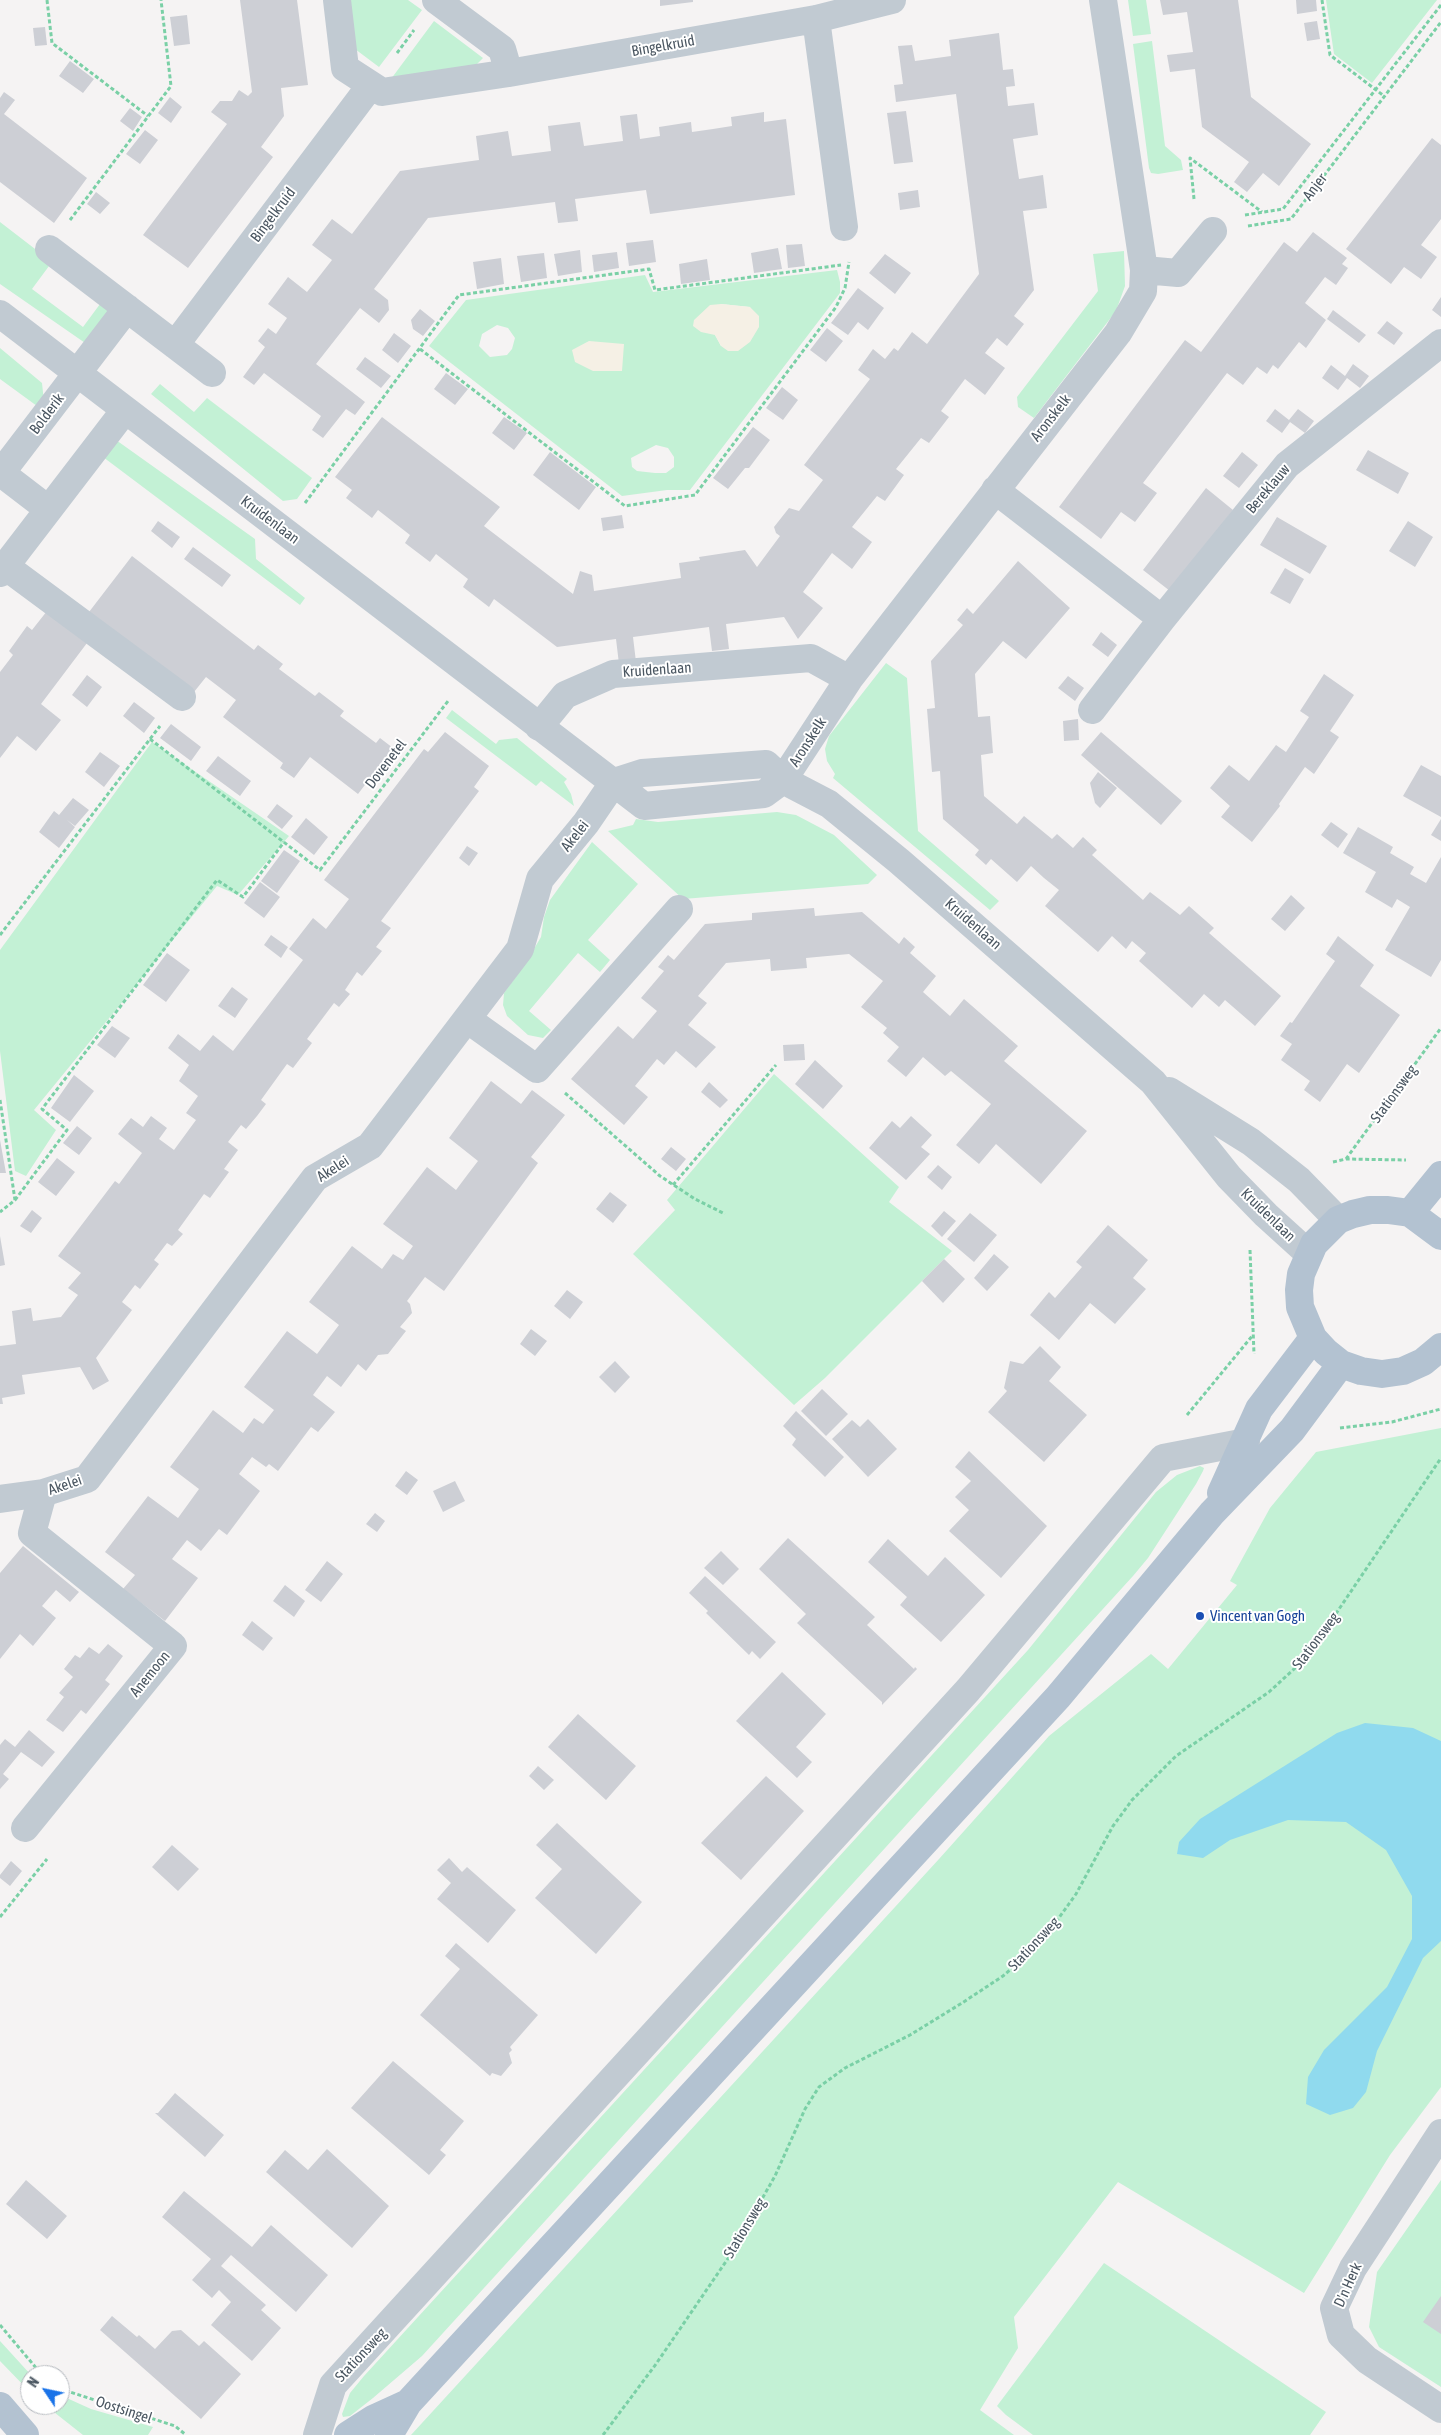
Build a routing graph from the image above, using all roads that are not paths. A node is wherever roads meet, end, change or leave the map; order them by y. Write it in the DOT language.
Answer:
graph roads {
  1 [pos="337,0"];
  2 [pos="436,0"];
  3 [pos="892,0"];
  4 [pos="1103,0"];
  5 [pos="816,19"];
  6 [pos="510,73"];
  7 [pos="371,85"];
  8 [pos="844,227"];
  9 [pos="1213,231"];
  10 [pos="49,249"];
  11 [pos="1144,270"];
  12 [pos="127,308"];
  13 [pos="0,314"];
  14 [pos="1441,343"];
  15 [pos="175,345"];
  16 [pos="78,373"];
  17 [pos="212,373"];
  18 [pos="125,410"];
  19 [pos="995,490"];
  20 [pos="48,508"];
  21 [pos="3,569"];
  22 [pos="1162,619"];
  23 [pos="849,679"];
  24 [pos="182,697"];
  25 [pos="1092,710"];
  26 [pos="539,727"];
  27 [pos="783,780"];
  28 [pos="614,782"];
  29 [pos="679,909"];
  30 [pos="466,1019"];
  31 [pos="1153,1082"];
  32 [pos="1441,1175"];
  33 [pos="1410,1213"];
  34 [pos="1338,1220"];
  35 [pos="1441,1236"];
  36 [pos="1309,1254"];
  37 [pos="1313,1338"];
  38 [pos="1440,1349"];
  39 [pos="1341,1364"];
  40 [pos="1246,1442"];
  41 [pos="43,1493"];
  42 [pos="0,1499"];
  43 [pos="1212,1513"];
  44 [pos="25,1828"];
  45 [pos="1441,2133"];
  46 [pos="408,2403"];
  47 [pos="0,2406"];
  48 [pos="1441,2409"];
  49 [pos="26,2434"];
  50 [pos="317,2435"];
  51 [pos="348,2435"];
  52 [pos="389,2435"];
  1 -- 7 [label="street, Bingelkruid"];
  2 -- 6 [label="street"];
  3 -- 5 [label="street, Bingelkruid"];
  4 -- 11 [label="street, Aronskelk"];
  5 -- 6 [label="street, Bingelkruid"];
  5 -- 8 [label="street"];
  6 -- 7 [label="street, Bingelkruid"];
  7 -- 15 [label="street, Bingelkruid"];
  9 -- 11 [label="street"];
  10 -- 12 [label="street"];
  11 -- 19 [label="street, Aronskelk"];
  12 -- 15 [label="street"];
  12 -- 16 [label="street, Bolderik"];
  13 -- 16 [label="street, Kruidenlaan"];
  14 -- 22 [label="street, Bereklauw"];
  15 -- 17 [label="street"];
  16 -- 18 [label="street, Kruidenlaan"];
  16 -- 20 [label="street, Bolderik"];
  18 -- 20 [label="street"];
  18 -- 26 [label="street, Kruidenlaan"];
  19 -- 22 [label="street"];
  19 -- 23 [label="street, Aronskelk"];
  20 -- 21 [label="street"];
  21 -- 24 [label="street"];
  22 -- 25 [label="street, Bereklauw"];
  23 -- 26 [label="street, Kruidenlaan"];
  23 -- 27 [label="street, Aronskelk"];
  26 -- 28 [label="street, Kruidenlaan"];
  27 -- 28 [label="street, Kruidenlaan"];
  27 -- 31 [label="street, Kruidenlaan"];
  28 -- 30 [label="street, Akelei"];
  29 -- 30 [label="street"];
  30 -- 41 [label="street, Akelei"];
  31 -- 34 [label="street, Kruidenlaan"];
  31 -- 36 [label="street, Kruidenlaan"];
  32 -- 33 [label="main road"];
  33 -- 34 [label="main road"];
  33 -- 35 [label="main road"];
  34 -- 36 [label="main road"];
  36 -- 37 [label="main road"];
  37 -- 39 [label="main road"];
  37 -- 40 [label="main road"];
  38 -- 39 [label="main road"];
  39 -- 43 [label="main road"];
  40 -- 43 [label="main road"];
  40 -- 50 [label="street, Stationsweg"];
  41 -- 42 [label="street, Akelei"];
  41 -- 44 [label="street, Anemoon"];
  43 -- 46 [label="main road"];
  45 -- 48 [label="street, D'n Herk"];
  46 -- 51 [label="main road"];
  46 -- 52 [label="main road"];
  47 -- 49 [label="main road"];
}
